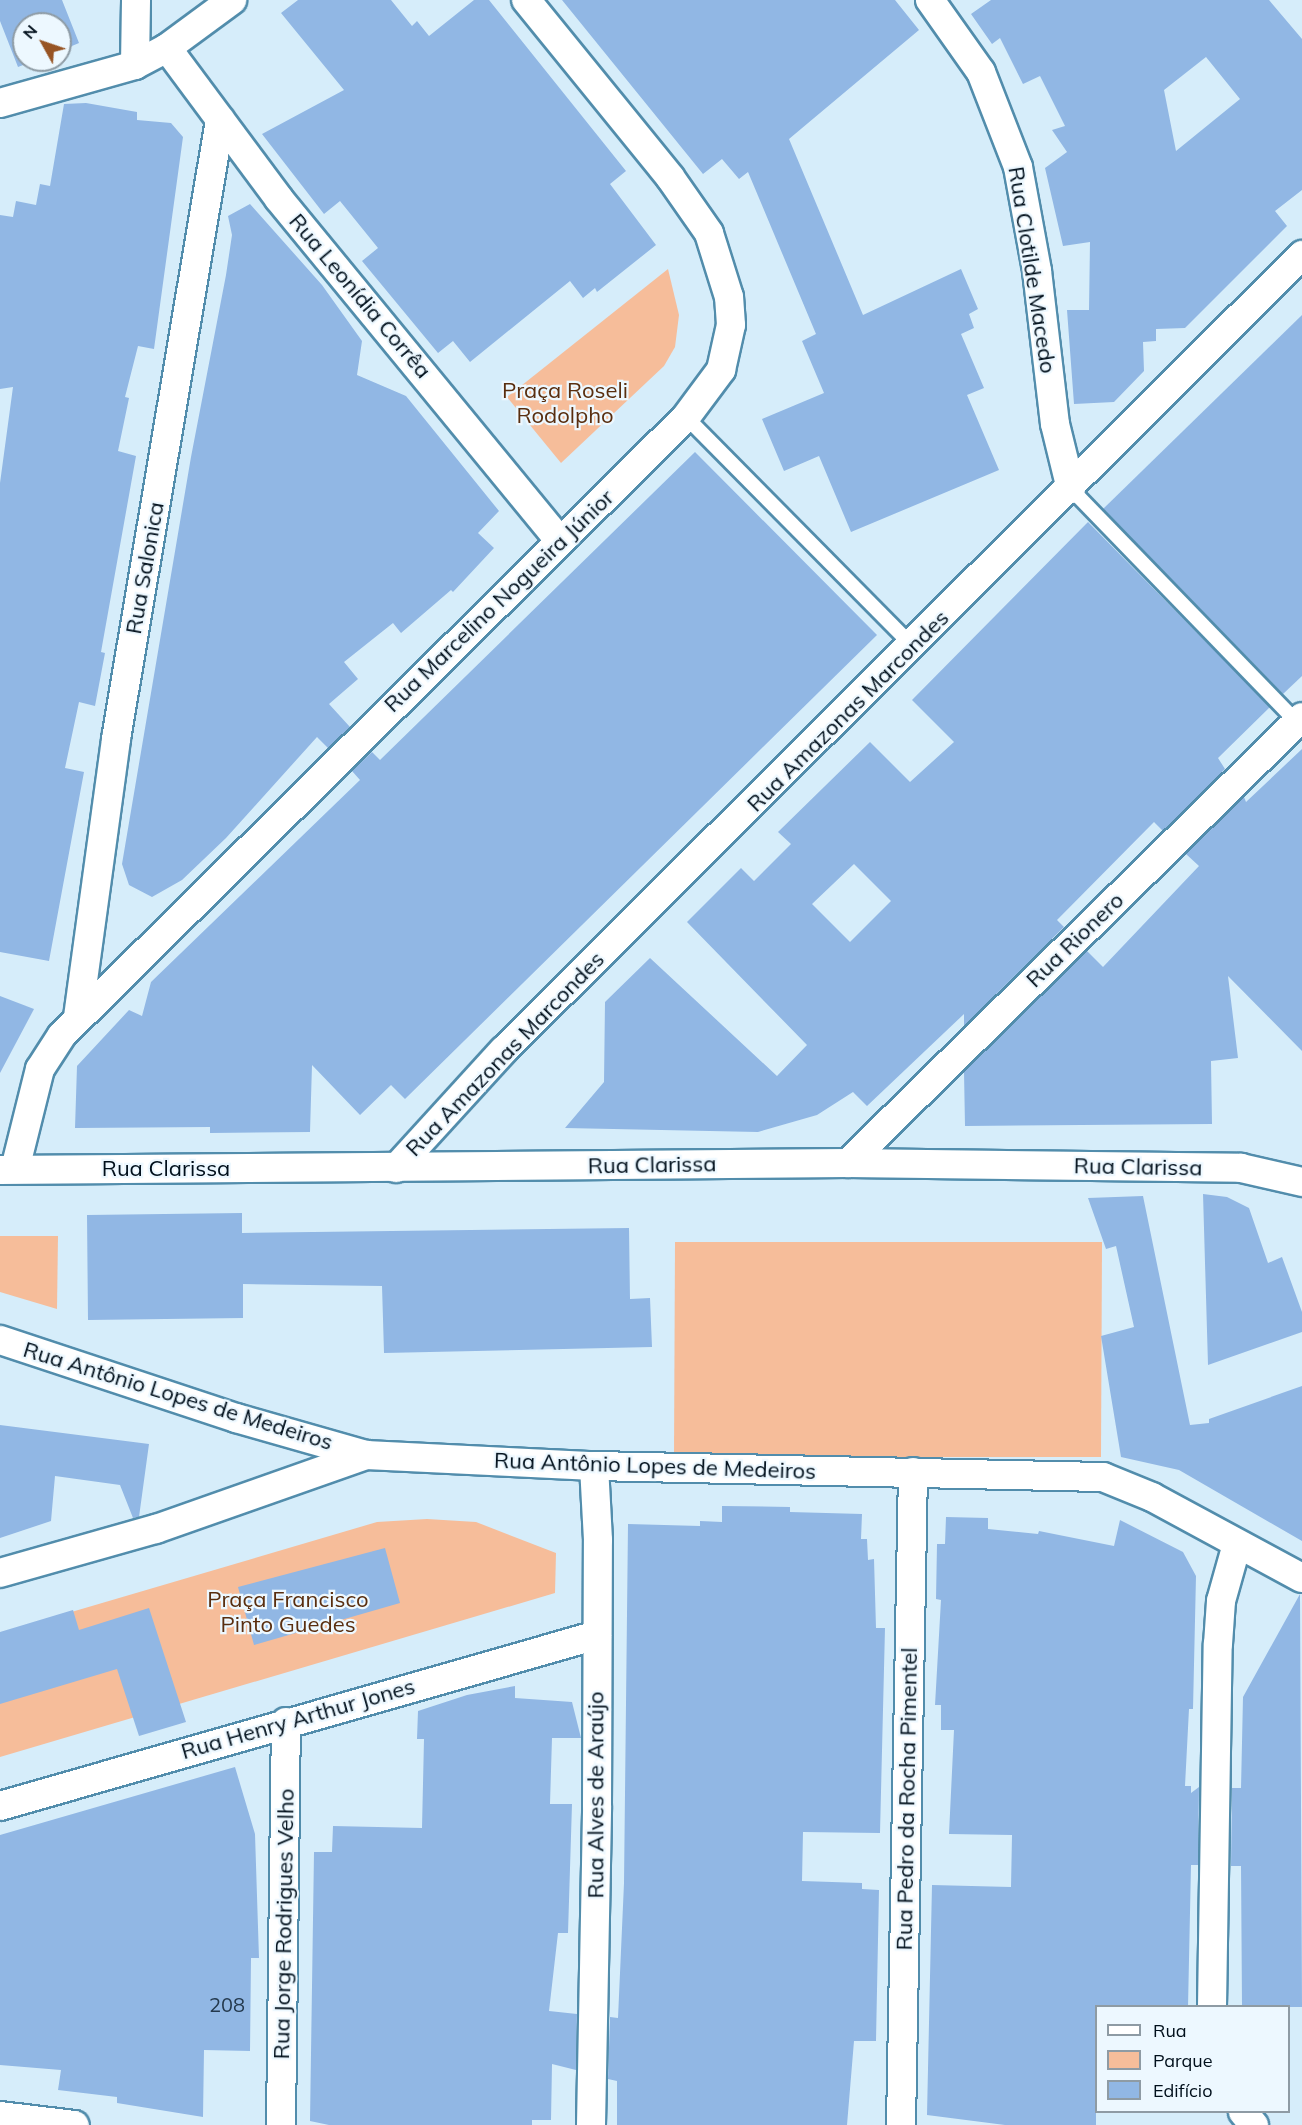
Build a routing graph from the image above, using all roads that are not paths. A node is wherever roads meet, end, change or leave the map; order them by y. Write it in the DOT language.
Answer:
graph roads {
  1 [pos="136,0"];
  2 [pos="232,0"];
  3 [pos="526,0"];
  4 [pos="930,0"];
  5 [pos="167,48"];
  6 [pos="135,65"];
  7 [pos="0,103"];
  8 [pos="220,120"];
  9 [pos="1302,255"];
  10 [pos="686,417"];
  11 [pos="1071,489"];
  12 [pos="560,540"];
  13 [pos="913,646"];
  14 [pos="1300,719"];
  15 [pos="78,1017"];
  16 [pos="848,1163"];
  17 [pos="396,1168"];
  18 [pos="7,1170"];
  19 [pos="1302,1182"];
  20 [pos="0,1340"];
  21 [pos="366,1455"];
  22 [pos="594,1466"];
  23 [pos="913,1472"];
  24 [pos="1237,1544"];
  25 [pos="0,1573"];
  26 [pos="1302,1578"];
  27 [pos="597,1635"];
  28 [pos="286,1722"];
  29 [pos="0,1806"];
  30 [pos="1212,2005"];
  31 [pos="1244,2113"];
  32 [pos="0,2116"];
  33 [pos="74,2125"];
  34 [pos="281,2125"];
  35 [pos="591,2125"];
  36 [pos="901,2125"];
  37 [pos="1254,2125"];
  1 -- 6 [label="street"];
  2 -- 5 [label="street"];
  3 -- 10 [label="street, Rua Marcelino Nogueira Júnior"];
  4 -- 11 [label="street, Rua Clotilde Macedo"];
  5 -- 6 [label="street"];
  5 -- 8 [label="street, Rua Leonídia Corrêa"];
  6 -- 7 [label="street"];
  8 -- 12 [label="street, Rua Leonídia Corrêa"];
  8 -- 15 [label="street, Rua Salonica"];
  9 -- 11 [label="street, Rua Amazonas Marcondes"];
  10 -- 12 [label="street, Rua Marcelino Nogueira Júnior"];
  10 -- 13 [label="lane"];
  11 -- 13 [label="street, Rua Amazonas Marcondes"];
  11 -- 14 [label="lane"];
  12 -- 15 [label="street, Rua Marcelino Nogueira Júnior"];
  13 -- 17 [label="street, Rua Amazonas Marcondes"];
  14 -- 16 [label="street, Rua Rionero"];
  15 -- 18 [label="street, Rua Marcelino Nogueira Júnior"];
  16 -- 17 [label="street, Rua Clarissa"];
  16 -- 19 [label="street, Rua Clarissa"];
  17 -- 18 [label="street, Rua Clarissa"];
  20 -- 21 [label="street, Rua Antônio Lopes de Medeiros"];
  21 -- 22 [label="street, Rua Antônio Lopes de Medeiros"];
  21 -- 25 [label="street"];
  22 -- 23 [label="street, Rua Antônio Lopes de Medeiros"];
  22 -- 27 [label="street, Rua Alves de Araújo"];
  23 -- 24 [label="street, Rua Antônio Lopes de Medeiros"];
  23 -- 36 [label="street, Rua Pedro da Rocha Pimentel"];
  24 -- 26 [label="street, Rua Antônio Lopes de Medeiros"];
  24 -- 30 [label="street"];
  27 -- 28 [label="street, Rua Henry Arthur Jones"];
  27 -- 35 [label="street, Rua Alves de Araújo"];
  28 -- 29 [label="street, Rua Henry Arthur Jones"];
  28 -- 34 [label="street, Rua Jorge Rodrigues Velho"];
  31 -- 37 [label="street"];
  32 -- 33 [label="street"];
}
